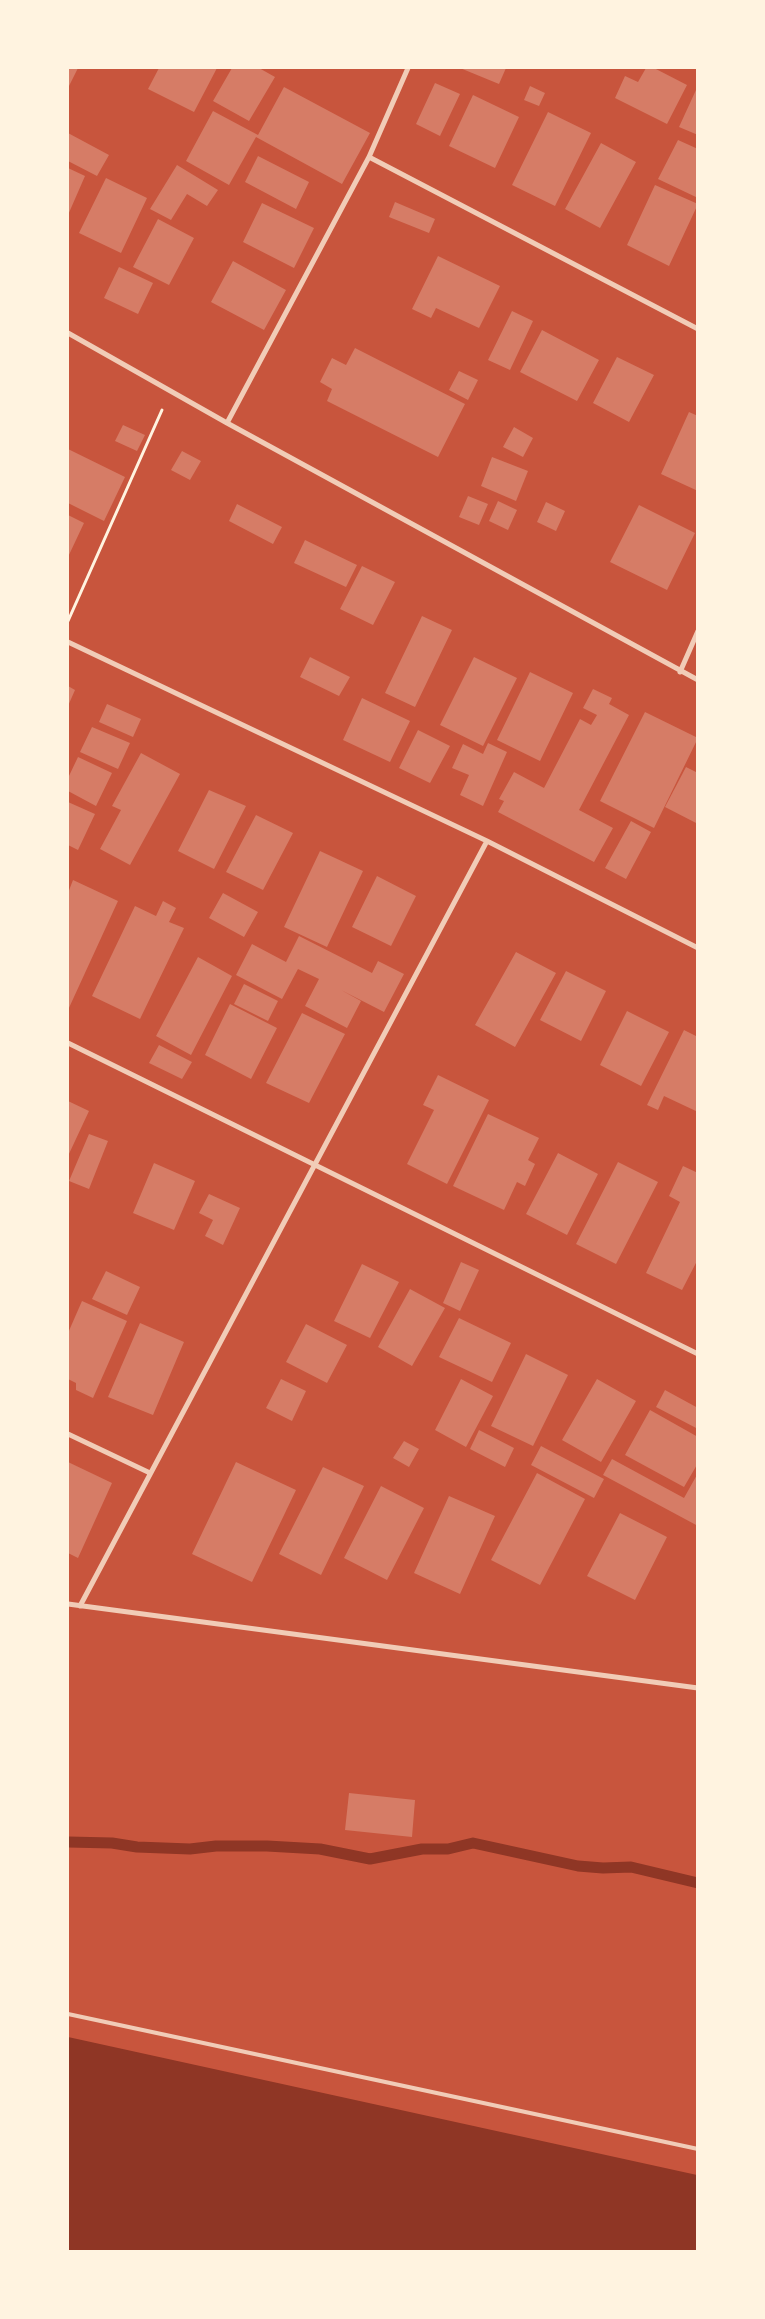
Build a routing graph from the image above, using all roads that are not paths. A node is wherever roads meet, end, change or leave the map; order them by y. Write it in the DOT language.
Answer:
graph roads {
  1 [pos="408,68"];
  2 [pos="369,157"];
  3 [pos="698,329"];
  4 [pos="68,333"];
  5 [pos="227,423"];
  6 [pos="698,631"];
  7 [pos="68,642"];
  8 [pos="680,672"];
  9 [pos="698,680"];
  10 [pos="487,840"];
  11 [pos="698,948"];
  12 [pos="68,1043"];
  13 [pos="313,1164"];
  14 [pos="698,1354"];
  15 [pos="68,1434"];
  16 [pos="150,1473"];
  17 [pos="68,1604"];
  18 [pos="80,1606"];
  19 [pos="698,1688"];
  20 [pos="68,2014"];
  21 [pos="698,2149"];
  1 -- 2 [label="street"];
  2 -- 3 [label="street"];
  2 -- 5 [label="street"];
  4 -- 5 [label="street"];
  5 -- 8 [label="street"];
  6 -- 8 [label="street"];
  7 -- 10 [label="street"];
  8 -- 9 [label="street"];
  10 -- 11 [label="street"];
  10 -- 13 [label="street"];
  12 -- 13 [label="street"];
  13 -- 14 [label="street"];
  13 -- 16 [label="street"];
  15 -- 16 [label="street"];
  16 -- 18 [label="street"];
  17 -- 18 [label="street"];
  18 -- 19 [label="street"];
  20 -- 21 [label="lane"];
}
